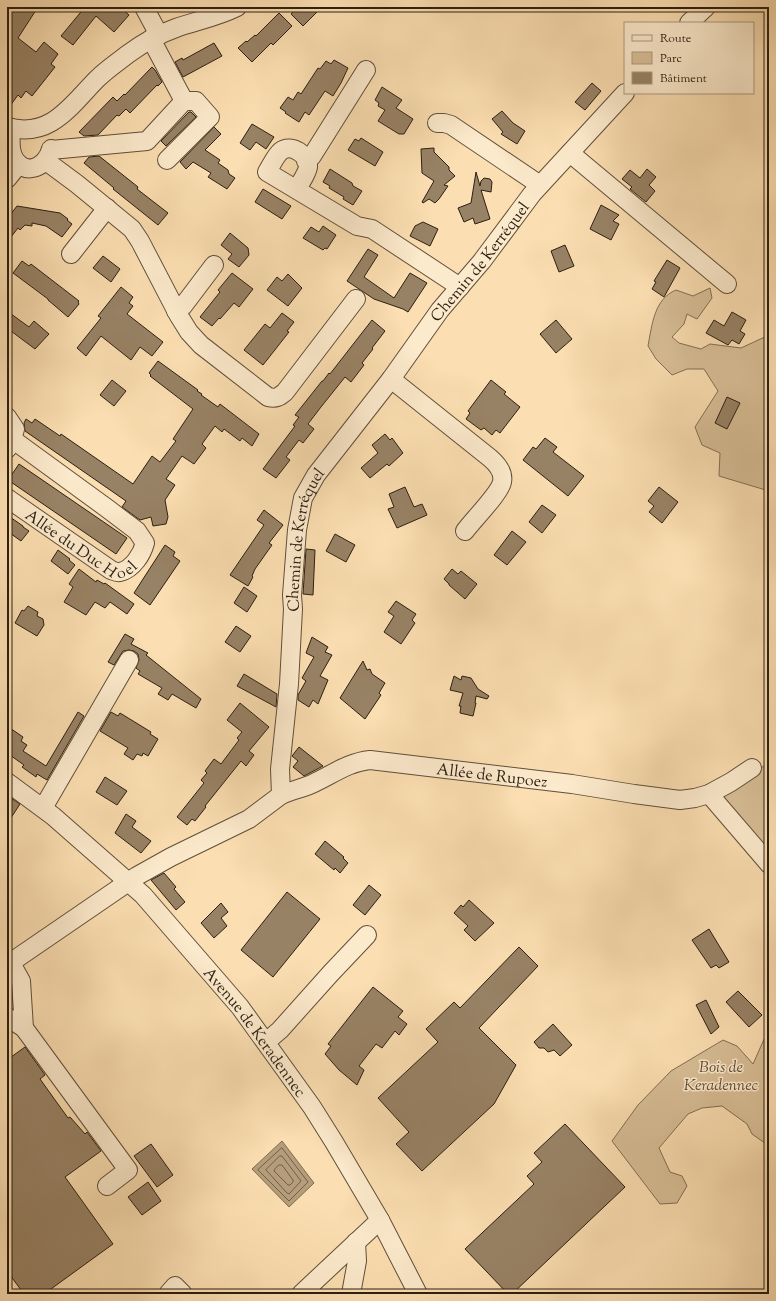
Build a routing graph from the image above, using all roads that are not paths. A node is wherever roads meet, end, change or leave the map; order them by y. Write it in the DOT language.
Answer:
graph roads {
  1 [pos="144,7"];
  2 [pos="236,7"];
  3 [pos="706,7"];
  4 [pos="690,22"];
  5 [pos="155,37"];
  6 [pos="366,70"];
  7 [pos="624,94"];
  8 [pos="184,101"];
  9 [pos="437,123"];
  10 [pos="47,125"];
  11 [pos="9,127"];
  12 [pos="147,141"];
  13 [pos="570,153"];
  14 [pos="48,155"];
  15 [pos="306,161"];
  16 [pos="19,164"];
  17 [pos="7,179"];
  18 [pos="540,185"];
  19 [pos="297,189"];
  20 [pos="107,208"];
  21 [pos="71,254"];
  22 [pos="214,265"];
  23 [pos="727,284"];
  24 [pos="460,286"];
  25 [pos="356,299"];
  26 [pos="176,311"];
  27 [pos="391,379"];
  28 [pos="7,417"];
  29 [pos="10,444"];
  30 [pos="7,498"];
  31 [pos="464,531"];
  32 [pos="129,660"];
  33 [pos="752,768"];
  34 [pos="7,782"];
  35 [pos="709,794"];
  36 [pos="281,795"];
  37 [pos="43,808"];
  38 [pos="769,864"];
  39 [pos="129,882"];
  40 [pos="367,935"];
  41 [pos="9,964"];
  42 [pos="7,1017"];
  43 [pos="24,1028"];
  44 [pos="266,1042"];
  45 [pos="107,1186"];
  46 [pos="380,1220"];
  47 [pos="356,1242"];
  48 [pos="168,1294"];
  49 [pos="183,1294"];
  50 [pos="300,1294"];
  51 [pos="351,1294"];
  52 [pos="418,1294"];
  1 -- 5 [label="street"];
  2 -- 5 [label="street"];
  3 -- 4 [label="street"];
  5 -- 8 [label="street"];
  5 -- 10 [label="street"];
  6 -- 15 [label="street"];
  7 -- 13 [label="street, Chemin de Kerréquel"];
  8 -- 12 [label="street"];
  8 -- 12 [label="street"];
  9 -- 18 [label="street, Chemin de Kerréquel"];
  10 -- 11 [label="street"];
  10 -- 14 [label="street"];
  11 -- 16 [label="street"];
  12 -- 14 [label="street"];
  13 -- 18 [label="street, Chemin de Kerréquel"];
  13 -- 23 [label="street"];
  14 -- 16 [label="street"];
  14 -- 20 [label="street"];
  15 -- 19 [label="street"];
  15 -- 19 [label="street"];
  16 -- 17 [label="street"];
  18 -- 24 [label="street, Chemin de Kerréquel"];
  19 -- 24 [label="street"];
  20 -- 21 [label="street"];
  20 -- 26 [label="street"];
  22 -- 26 [label="street"];
  24 -- 27 [label="street, Chemin de Kerréquel"];
  25 -- 26 [label="street"];
  27 -- 31 [label="street"];
  27 -- 36 [label="street, Chemin de Kerréquel"];
  28 -- 29 [label="street, Allée du Duc Hoel"];
  29 -- 30 [label="street, Allée du Duc Hoel"];
  32 -- 37 [label="street"];
  33 -- 35 [label="street, Allée de Rupoez"];
  34 -- 37 [label="street, Avenue de Keradennec"];
  35 -- 36 [label="street, Allée de Rupoez"];
  35 -- 38 [label="street"];
  36 -- 39 [label="street"];
  37 -- 39 [label="street, Avenue de Keradennec"];
  39 -- 41 [label="street"];
  39 -- 44 [label="street, Avenue de Keradennec"];
  40 -- 44 [label="street"];
  41 -- 43 [label="street"];
  42 -- 43 [label="street"];
  43 -- 45 [label="street"];
  44 -- 46 [label="street, Avenue de Keradennec"];
  46 -- 47 [label="street"];
  46 -- 52 [label="street, Avenue de Keradennec"];
  47 -- 50 [label="street"];
  47 -- 51 [label="street"];
  48 -- 49 [label="street"];
}
